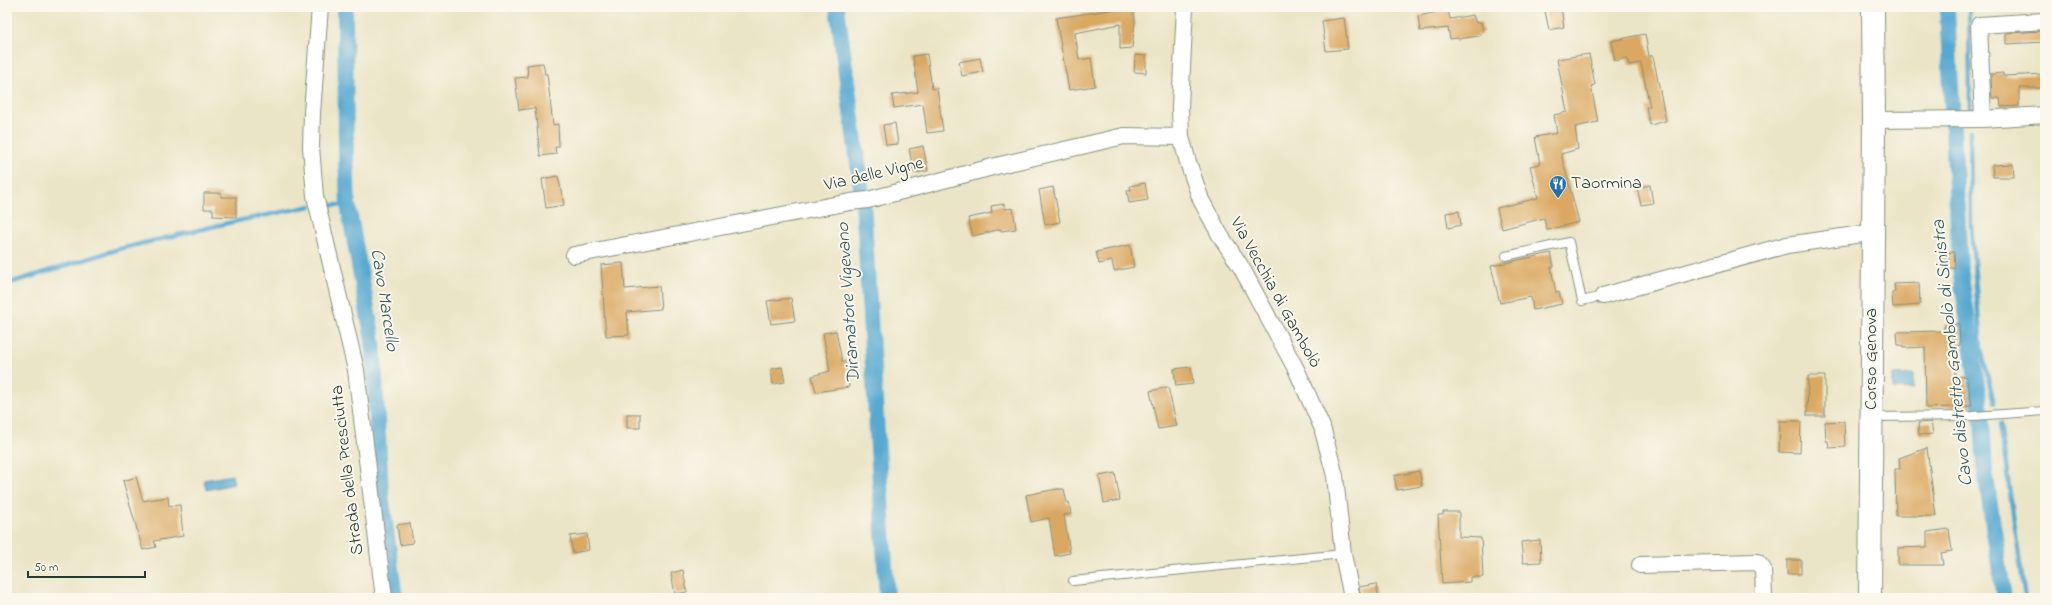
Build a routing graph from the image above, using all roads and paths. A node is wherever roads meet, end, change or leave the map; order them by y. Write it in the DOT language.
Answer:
graph roads {
  1 [pos="320,7"];
  2 [pos="1185,7"];
  3 [pos="1873,7"];
  4 [pos="2045,21"];
  5 [pos="2045,115"];
  6 [pos="1983,119"];
  7 [pos="1874,120"];
  8 [pos="1181,137"];
  9 [pos="1873,235"];
  10 [pos="574,255"];
  11 [pos="1506,256"];
  12 [pos="1603,296"];
  13 [pos="2045,411"];
  14 [pos="1871,417"];
  15 [pos="1343,554"];
  16 [pos="1640,565"];
  17 [pos="1072,581"];
  18 [pos="384,598"];
  19 [pos="1352,598"];
  20 [pos="1764,598"];
  21 [pos="1870,598"];
  1 -- 18 [label="street, Strada della Presciutta"];
  2 -- 8 [label="street, Via Vecchia di Gambolò"];
  3 -- 7 [label="main road, Corso Genova"];
  4 -- 6 [label="street"];
  5 -- 6 [label="street"];
  6 -- 7 [label="street"];
  7 -- 9 [label="main road, Corso Genova"];
  8 -- 10 [label="street, Via delle Vigne"];
  8 -- 15 [label="street, Via Vecchia di Gambolò"];
  9 -- 12 [label="street"];
  9 -- 14 [label="main road, Corso Genova"];
  11 -- 12 [label="lane"];
  13 -- 14 [label="lane"];
  14 -- 21 [label="main road, Corso Genova"];
  15 -- 17 [label="lane"];
  15 -- 19 [label="street, Via Vecchia di Gambolò"];
  16 -- 20 [label="street"];
}
